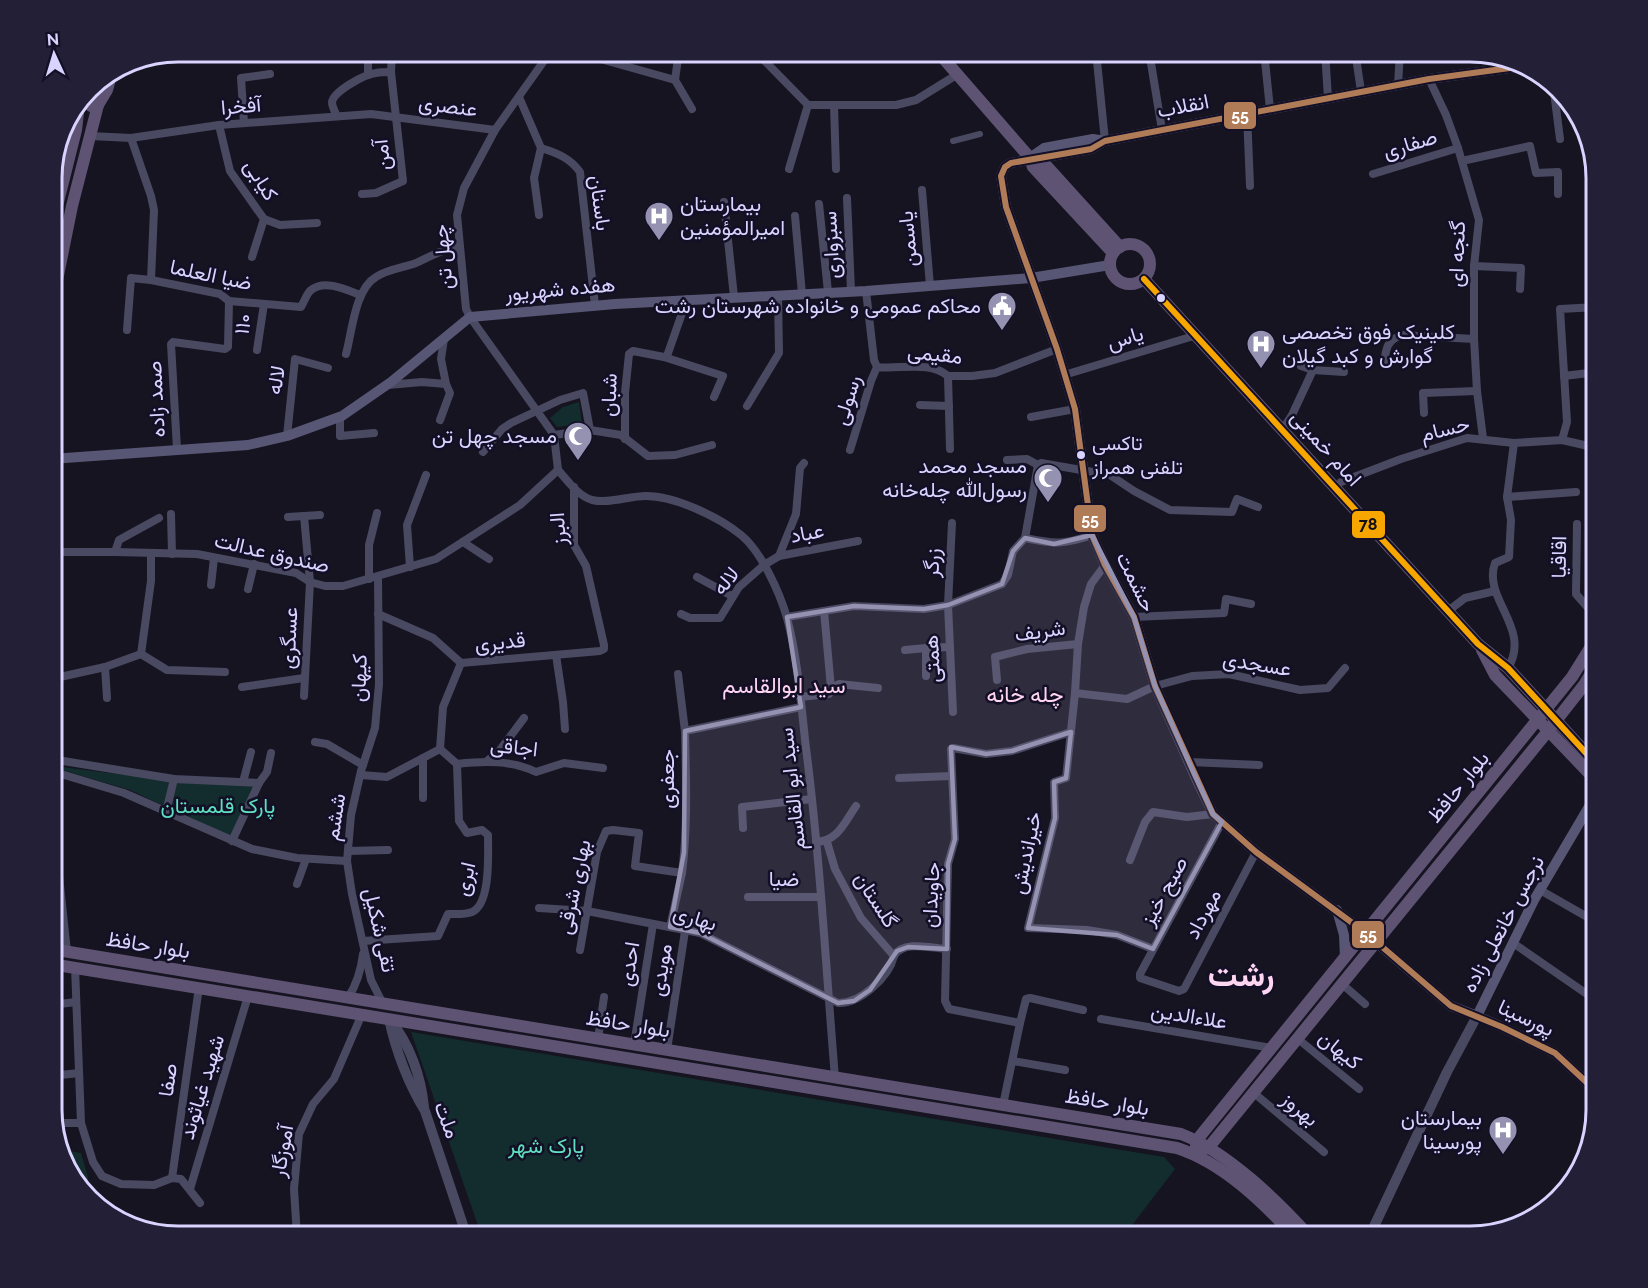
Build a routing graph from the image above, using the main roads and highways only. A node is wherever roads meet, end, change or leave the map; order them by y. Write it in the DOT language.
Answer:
graph roads {
  1 [pos="947,62"];
  2 [pos="1508,68"];
  3 [pos="109,84"];
  4 [pos="98,105"];
  5 [pos="86,106"];
  6 [pos="77,123"];
  7 [pos="91,131"];
  8 [pos="1030,158"];
  9 [pos="62,185"];
  10 [pos="62,246"];
  11 [pos="1114,255"];
  12 [pos="1046,275"];
  13 [pos="1031,278"];
  14 [pos="1144,279"];
  15 [pos="1038,296"];
  16 [pos="62,458"];
  17 [pos="1479,644"];
  18 [pos="1586,655"];
  19 [pos="1586,682"];
  20 [pos="1545,709"];
  21 [pos="1537,719"];
  22 [pos="1557,720"];
  23 [pos="1548,731"];
  24 [pos="1586,751"];
  25 [pos="1586,770"];
  26 [pos="1586,813"];
  27 [pos="1336,910"];
  28 [pos="1366,933"];
  29 [pos="1376,942"];
  30 [pos="62,951"];
  31 [pos="1345,958"];
  32 [pos="62,965"];
  33 [pos="383,1004"];
  34 [pos="1477,1017"];
  35 [pos="389,1019"];
  36 [pos="578,1035"];
  37 [pos="575,1049"];
  38 [pos="835,1077"];
  39 [pos="834,1092"];
  40 [pos="1197,1140"];
  41 [pos="1209,1147"];
  42 [pos="1194,1154"];
  43 [pos="1285,1226"];
  44 [pos="1301,1226"];
  1 -- 8 [label="main road"];
  2 -- 8 [label="main road, انقلاب"];
  3 -- 4 [label="main road"];
  4 -- 5 [label="main road"];
  4 -- 7 [label="main road"];
  6 -- 7 [label="main road"];
  6 -- 9 [label="main road"];
  7 -- 10 [label="main road"];
  8 -- 11 [label="main road"];
  8 -- 13 [label="main road, حشمت"];
  11 -- 12 [label="main road, هفده شهریور"];
  11 -- 14 [label="main road"];
  11 -- 14 [label="main road"];
  12 -- 13 [label="main road, هفده شهریور"];
  12 -- 15 [label="main road"];
  13 -- 15 [label="main road, حشمت"];
  13 -- 16 [label="main road, هفده شهریور"];
  14 -- 17 [label="main road, امام خمینی"];
  15 -- 27 [label="main road, حشمت"];
  17 -- 20 [label="main road, امام خمینی"];
  17 -- 21 [label="main road, امام خمینی"];
  18 -- 20 [label="main road, بلوار حافظ"];
  19 -- 22 [label="main road, بلوار حافظ"];
  20 -- 21 [label="main road, بلوار حافظ"];
  20 -- 22 [label="main road, امام خمینی"];
  21 -- 23 [label="main road, امام خمینی"];
  21 -- 28 [label="main road, بلوار حافظ"];
  22 -- 23 [label="main road, بلوار حافظ"];
  22 -- 24 [label="main road, امام خمینی"];
  23 -- 25 [label="main road, امام خمینی"];
  23 -- 29 [label="main road, بلوار حافظ"];
  26 -- 34 [label="main road, نرجس خانعلی زاده"];
  27 -- 28 [label="main road, حشمت"];
  27 -- 31 [label="main road"];
  28 -- 29 [label="main road"];
  28 -- 31 [label="main road, بلوار حافظ"];
  29 -- 34 [label="main road, پورسینا"];
  29 -- 41 [label="main road, بلوار حافظ"];
  30 -- 33 [label="main road, بلوار حافظ"];
  31 -- 40 [label="main road, بلوار حافظ"];
  32 -- 35 [label="main road, بلوار حافظ"];
  33 -- 35 [label="main road"];
  33 -- 36 [label="main road, بلوار حافظ"];
  35 -- 37 [label="main road, بلوار حافظ"];
  36 -- 37 [label="main road"];
  36 -- 38 [label="main road, بلوار حافظ"];
  37 -- 39 [label="main road, بلوار حافظ"];
  38 -- 39 [label="main road"];
  38 -- 40 [label="main road, بلوار حافظ"];
  39 -- 42 [label="main road, بلوار حافظ"];
  40 -- 41 [label="main road, بلوار حافظ"];
  40 -- 42 [label="main road, بلوار حافظ"];
  41 -- 42 [label="main road, بلوار حافظ"];
  41 -- 44 [label="main road, بلوار حافظ"];
  42 -- 43 [label="main road, بلوار حافظ"];
}
